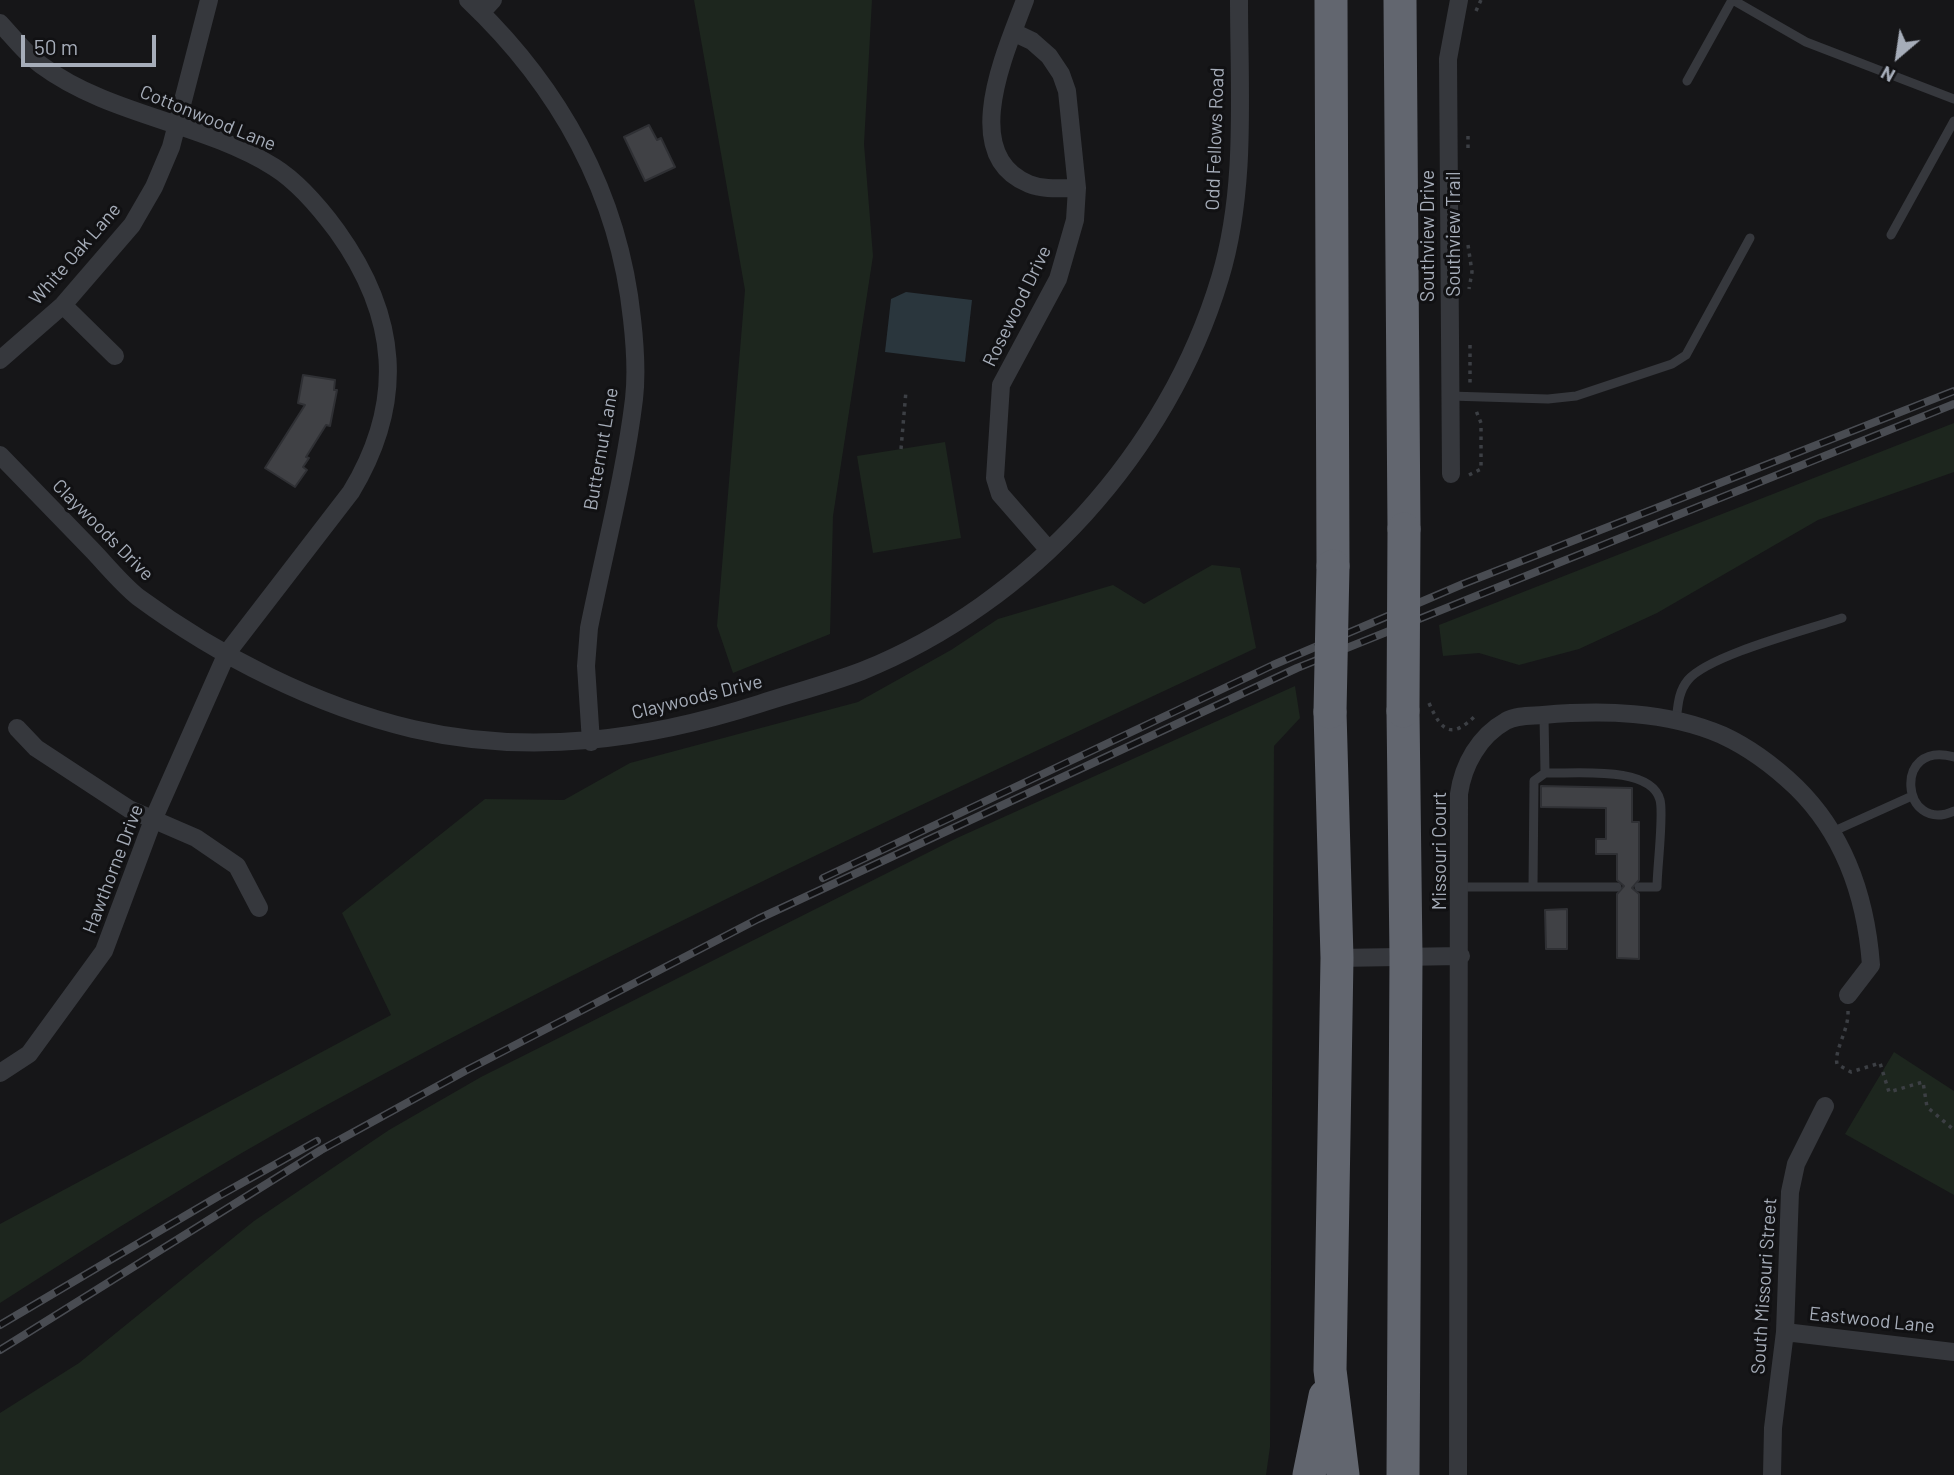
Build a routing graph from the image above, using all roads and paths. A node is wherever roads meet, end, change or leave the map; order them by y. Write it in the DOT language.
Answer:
graph roads {
  1 [pos="208,0"];
  2 [pos="1025,0"];
  3 [pos="1239,0"];
  4 [pos="1331,0"];
  5 [pos="1400,0"];
  6 [pos="1459,0"];
  7 [pos="1480,0"];
  8 [pos="1733,0"];
  9 [pos="481,4"];
  10 [pos="1475,15"];
  11 [pos="0,23"];
  12 [pos="1013,32"];
  13 [pos="1687,81"];
  14 [pos="1954,99"];
  15 [pos="1954,121"];
  16 [pos="177,126"];
  17 [pos="1468,133"];
  18 [pos="1468,159"];
  19 [pos="1077,188"];
  20 [pos="1891,235"];
  21 [pos="1750,237"];
  22 [pos="1468,242"];
  23 [pos="1468,291"];
  24 [pos="63,305"];
  25 [pos="1469,344"];
  26 [pos="115,356"];
  27 [pos="1191,358"];
  28 [pos="0,359"];
  29 [pos="906,391"];
  30 [pos="1450,396"];
  31 [pos="1471,397"];
  32 [pos="901,449"];
  33 [pos="0,455"];
  34 [pos="1451,474"];
  35 [pos="1048,549"];
  36 [pos="1842,618"];
  37 [pos="227,653"];
  38 [pos="1415,703"];
  39 [pos="1476,715"];
  40 [pos="1544,715"];
  41 [pos="1676,721"];
  42 [pos="17,728"];
  43 [pos="591,741"];
  44 [pos="1954,757"];
  45 [pos="1545,773"];
  46 [pos="1912,796"];
  47 [pos="1953,815"];
  48 [pos="153,820"];
  49 [pos="1832,832"];
  50 [pos="1460,887"];
  51 [pos="1533,887"];
  52 [pos="1617,887"];
  53 [pos="1639,887"];
  54 [pos="259,908"];
  55 [pos="1461,956"];
  56 [pos="1406,957"];
  57 [pos="1337,958"];
  58 [pos="1848,995"];
  59 [pos="0,1073"];
  60 [pos="1825,1106"];
  61 [pos="1954,1130"];
  62 [pos="1785,1332"];
  63 [pos="1954,1352"];
  64 [pos="1330,1370"];
  65 [pos="1402,1470"];
  66 [pos="1309,1475"];
  67 [pos="1343,1475"];
  68 [pos="1458,1475"];
  69 [pos="1772,1475"];
  1 -- 16 [label="street, White Oak Lane"];
  2 -- 12 [label="street"];
  3 -- 27 [label="street, Odd Fellows Road"];
  4 -- 57 [label="highway, bridge"];
  5 -- 38 [label="highway, bridge"];
  6 -- 30 [label="street, Southview Drive"];
  7 -- 10 [label="path"];
  8 -- 13 [label="lane"];
  8 -- 14 [label="lane"];
  9 -- 43 [label="street, Butternut Lane"];
  11 -- 16 [label="street, Cottonwood Lane"];
  12 -- 19 [label="street, Rosewood Drive"];
  12 -- 19 [label="street"];
  15 -- 20 [label="lane"];
  16 -- 24 [label="street, White Oak Lane"];
  16 -- 37 [label="street, Cottonwood Lane"];
  17 -- 18 [label="path, Southview Trail"];
  19 -- 35 [label="street, Rosewood Drive"];
  21 -- 31 [label="lane"];
  22 -- 23 [label="path, Southview Trail"];
  24 -- 26 [label="street"];
  24 -- 28 [label="street, White Oak Lane"];
  25 -- 31 [label="path"];
  27 -- 35 [label="street, Claywoods Drive"];
  29 -- 32 [label="path"];
  30 -- 31 [label="lane"];
  30 -- 34 [label="street, Southview Drive"];
  31 -- 34 [label="path"];
  33 -- 37 [label="street, Claywoods Drive"];
  35 -- 43 [label="street, Claywoods Drive"];
  36 -- 41 [label="lane"];
  37 -- 43 [label="street, Claywoods Drive"];
  37 -- 48 [label="street, Hawthorne Drive"];
  38 -- 39 [label="path"];
  38 -- 56 [label="highway"];
  40 -- 41 [label="street, Missouri Court"];
  40 -- 45 [label="lane"];
  40 -- 50 [label="street, Missouri Court"];
  41 -- 49 [label="street, Missouri Court"];
  42 -- 48 [label="street"];
  44 -- 46 [label="lane"];
  45 -- 51 [label="lane"];
  45 -- 53 [label="lane"];
  46 -- 47 [label="lane"];
  46 -- 49 [label="lane"];
  48 -- 54 [label="street"];
  48 -- 59 [label="street, Hawthorne Drive"];
  49 -- 58 [label="street, Missouri Court"];
  50 -- 51 [label="lane"];
  50 -- 55 [label="street, Missouri Court"];
  51 -- 52 [label="lane"];
  55 -- 56 [label="street"];
  55 -- 68 [label="street, Missouri Court"];
  56 -- 57 [label="street"];
  56 -- 65 [label="highway"];
  57 -- 64 [label="highway"];
  58 -- 61 [label="path"];
  60 -- 62 [label="street, South Missouri Street"];
  62 -- 63 [label="street, Eastwood Lane"];
  62 -- 69 [label="street, South Missouri Street"];
  64 -- 66 [label="highway"];
  64 -- 67 [label="highway"];
}
